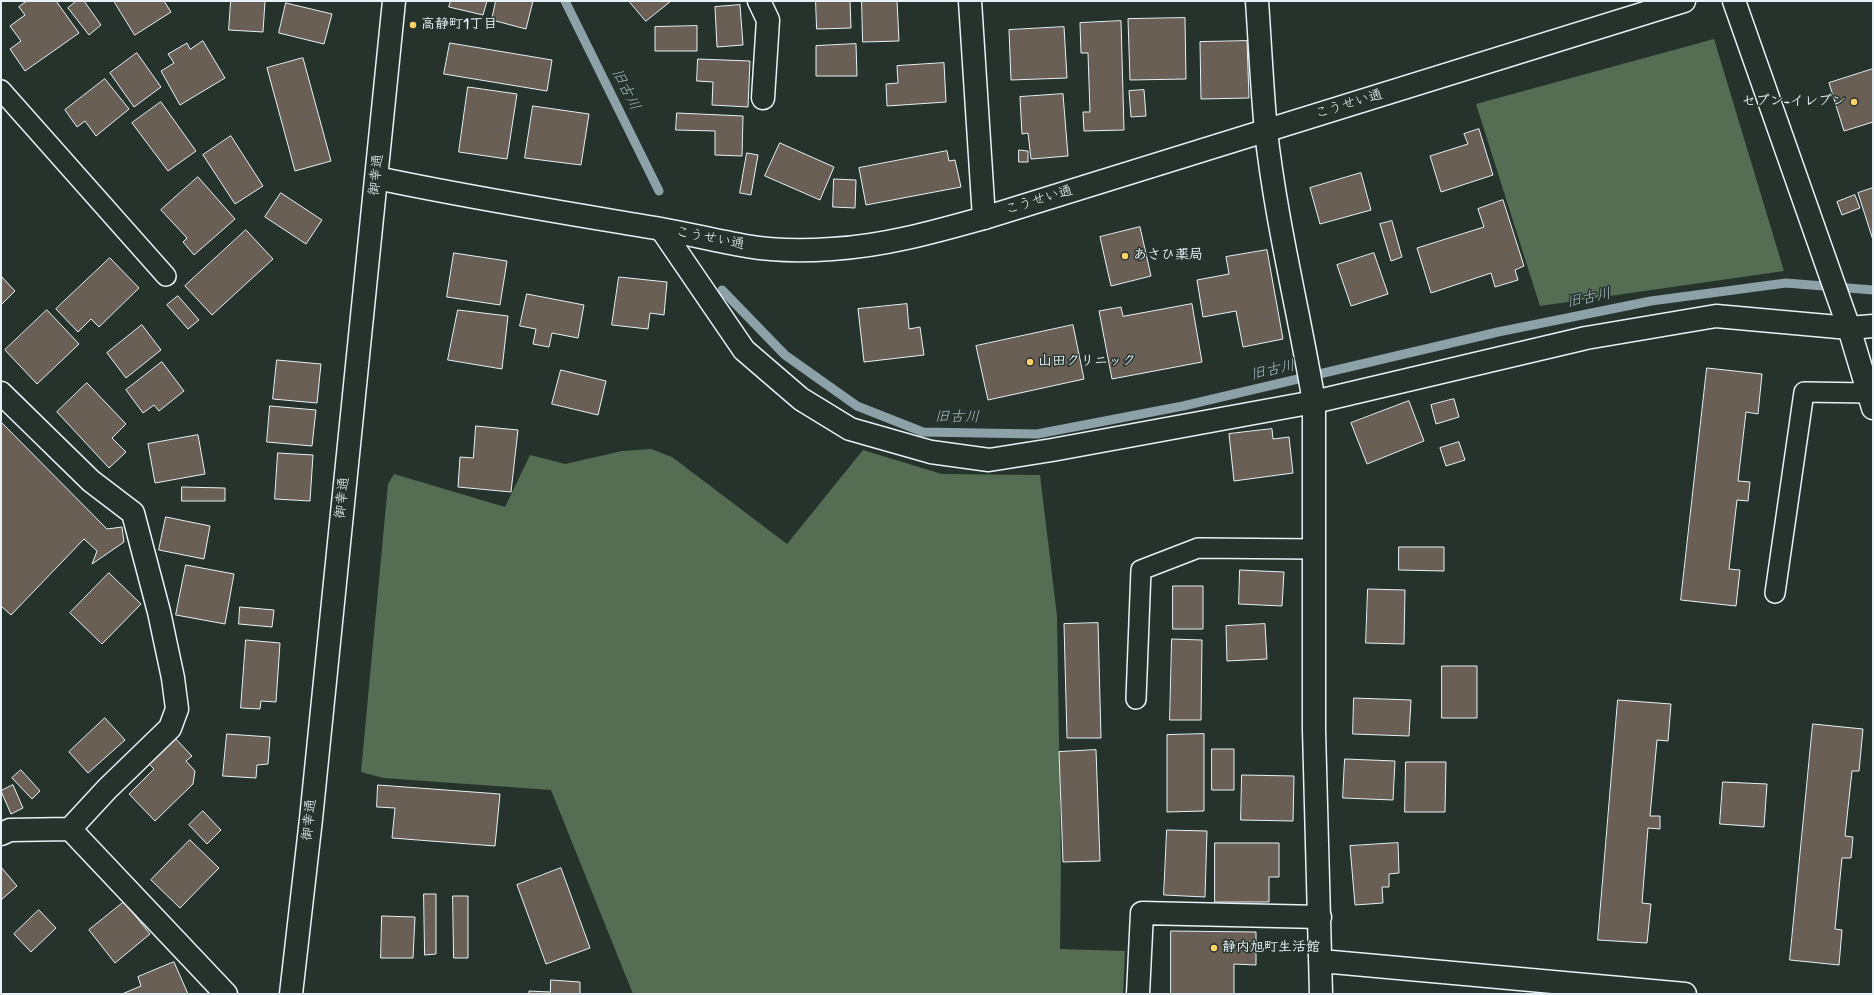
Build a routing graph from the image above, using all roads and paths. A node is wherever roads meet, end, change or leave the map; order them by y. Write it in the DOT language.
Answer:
graph roads {
  1 [pos="394,1"];
  2 [pos="759,1"];
  3 [pos="970,1"];
  4 [pos="1257,1"];
  5 [pos="1684,1"];
  6 [pos="1734,1"];
  7 [pos="1,90"];
  8 [pos="763,98"];
  9 [pos="1266,131"];
  10 [pos="377,178"];
  11 [pos="984,218"];
  12 [pos="662,230"];
  13 [pos="166,276"];
  14 [pos="1873,326"];
  15 [pos="1849,328"];
  16 [pos="1,393"];
  17 [pos="1313,395"];
  18 [pos="1871,401"];
  19 [pos="1314,549"];
  20 [pos="1775,593"];
  21 [pos="1136,699"];
  22 [pos="70,829"];
  23 [pos="1,834"];
  24 [pos="1320,917"];
  25 [pos="1321,960"];
  26 [pos="226,994"];
  27 [pos="291,994"];
  28 [pos="1138,994"];
  29 [pos="1321,994"];
  30 [pos="1685,994"];
  1 -- 10 [label="street, 御幸通"];
  2 -- 8 [label="street"];
  3 -- 11 [label="street"];
  4 -- 9 [label="street"];
  5 -- 9 [label="street, こうせい通"];
  6 -- 15 [label="street"];
  7 -- 13 [label="lane"];
  9 -- 11 [label="street, こうせい通"];
  9 -- 17 [label="street"];
  10 -- 12 [label="street, こうせい通"];
  10 -- 27 [label="street, 御幸通"];
  11 -- 12 [label="street, こうせい通"];
  12 -- 17 [label="street"];
  14 -- 15 [label="street"];
  15 -- 17 [label="street"];
  15 -- 18 [label="street"];
  16 -- 22 [label="street"];
  17 -- 19 [label="street"];
  18 -- 20 [label="lane"];
  19 -- 21 [label="lane"];
  19 -- 24 [label="street"];
  22 -- 23 [label="street"];
  22 -- 26 [label="street"];
  24 -- 25 [label="street"];
  24 -- 28 [label="street"];
  25 -- 29 [label="street"];
  25 -- 30 [label="street"];
}
